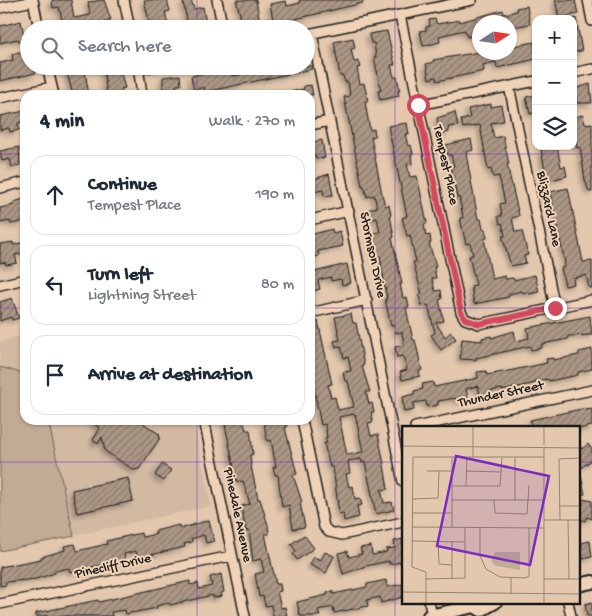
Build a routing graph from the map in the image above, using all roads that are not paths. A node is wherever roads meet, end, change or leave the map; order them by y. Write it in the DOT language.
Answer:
graph roads {
  1 [pos="124,0"];
  2 [pos="217,0"];
  3 [pos="472,0"];
  4 [pos="588,0"];
  5 [pos="33,1"];
  6 [pos="0,8"];
  7 [pos="400,15"];
  8 [pos="37,20"];
  9 [pos="128,20"];
  10 [pos="221,20"];
  11 [pos="592,21"];
  12 [pos="315,33"];
  13 [pos="315,59"];
  14 [pos="592,69"];
  15 [pos="577,72"];
  16 [pos="49,75"];
  17 [pos="139,75"];
  18 [pos="532,82"];
  19 [pos="509,86"];
  20 [pos="53,90"];
  21 [pos="141,90"];
  22 [pos="20,95"];
  23 [pos="0,98"];
  24 [pos="418,105"];
  25 [pos="330,121"];
  26 [pos="315,124"];
  27 [pos="20,183"];
  28 [pos="0,188"];
  29 [pos="349,211"];
  30 [pos="315,219"];
  31 [pos="20,280"];
  32 [pos="0,285"];
  33 [pos="367,300"];
  34 [pos="592,300"];
  35 [pos="555,308"];
  36 [pos="315,311"];
  37 [pos="592,390"];
  38 [pos="205,425"];
  39 [pos="303,425"];
  40 [pos="420,426"];
  41 [pos="402,430"];
  42 [pos="393,432"];
  43 [pos="402,477"];
  44 [pos="402,522"];
  45 [pos="231,556"];
  46 [pos="0,604"];
  47 [pos="482,604"];
  48 [pos="245,616"];
  49 [pos="431,616"];
  1 -- 9 [label="street"];
  2 -- 10 [label="street"];
  3 -- 7 [label="street"];
  4 -- 11 [label="street"];
  5 -- 6 [label="street"];
  5 -- 8 [label="street"];
  7 -- 12 [label="street"];
  7 -- 24 [label="street, Tempest Place"];
  13 -- 25 [label="street, Stormson Drive"];
  14 -- 15 [label="street"];
  16 -- 20 [label="street"];
  17 -- 21 [label="street"];
  18 -- 19 [label="street"];
  19 -- 24 [label="street"];
  19 -- 35 [label="street, Blizzard Lane"];
  22 -- 23 [label="street"];
  24 -- 35 [label="street, Tempest Place"];
  25 -- 26 [label="street"];
  25 -- 29 [label="street, Stormson Drive"];
  27 -- 28 [label="street"];
  29 -- 30 [label="street"];
  29 -- 33 [label="street, Stormson Drive"];
  31 -- 32 [label="street"];
  33 -- 36 [label="street"];
  33 -- 42 [label="street, Stormson Drive"];
  34 -- 35 [label="street"];
  37 -- 40 [label="street, Thunder Street"];
  38 -- 45 [label="street, Pinedale Avenue"];
  39 -- 44 [label="street"];
  41 -- 42 [label="street"];
  42 -- 43 [label="street, Stormson Drive"];
  45 -- 46 [label="street, Pinecliff Drive"];
  45 -- 48 [label="street, Pinedale Avenue"];
  47 -- 49 [label="street"];
}
